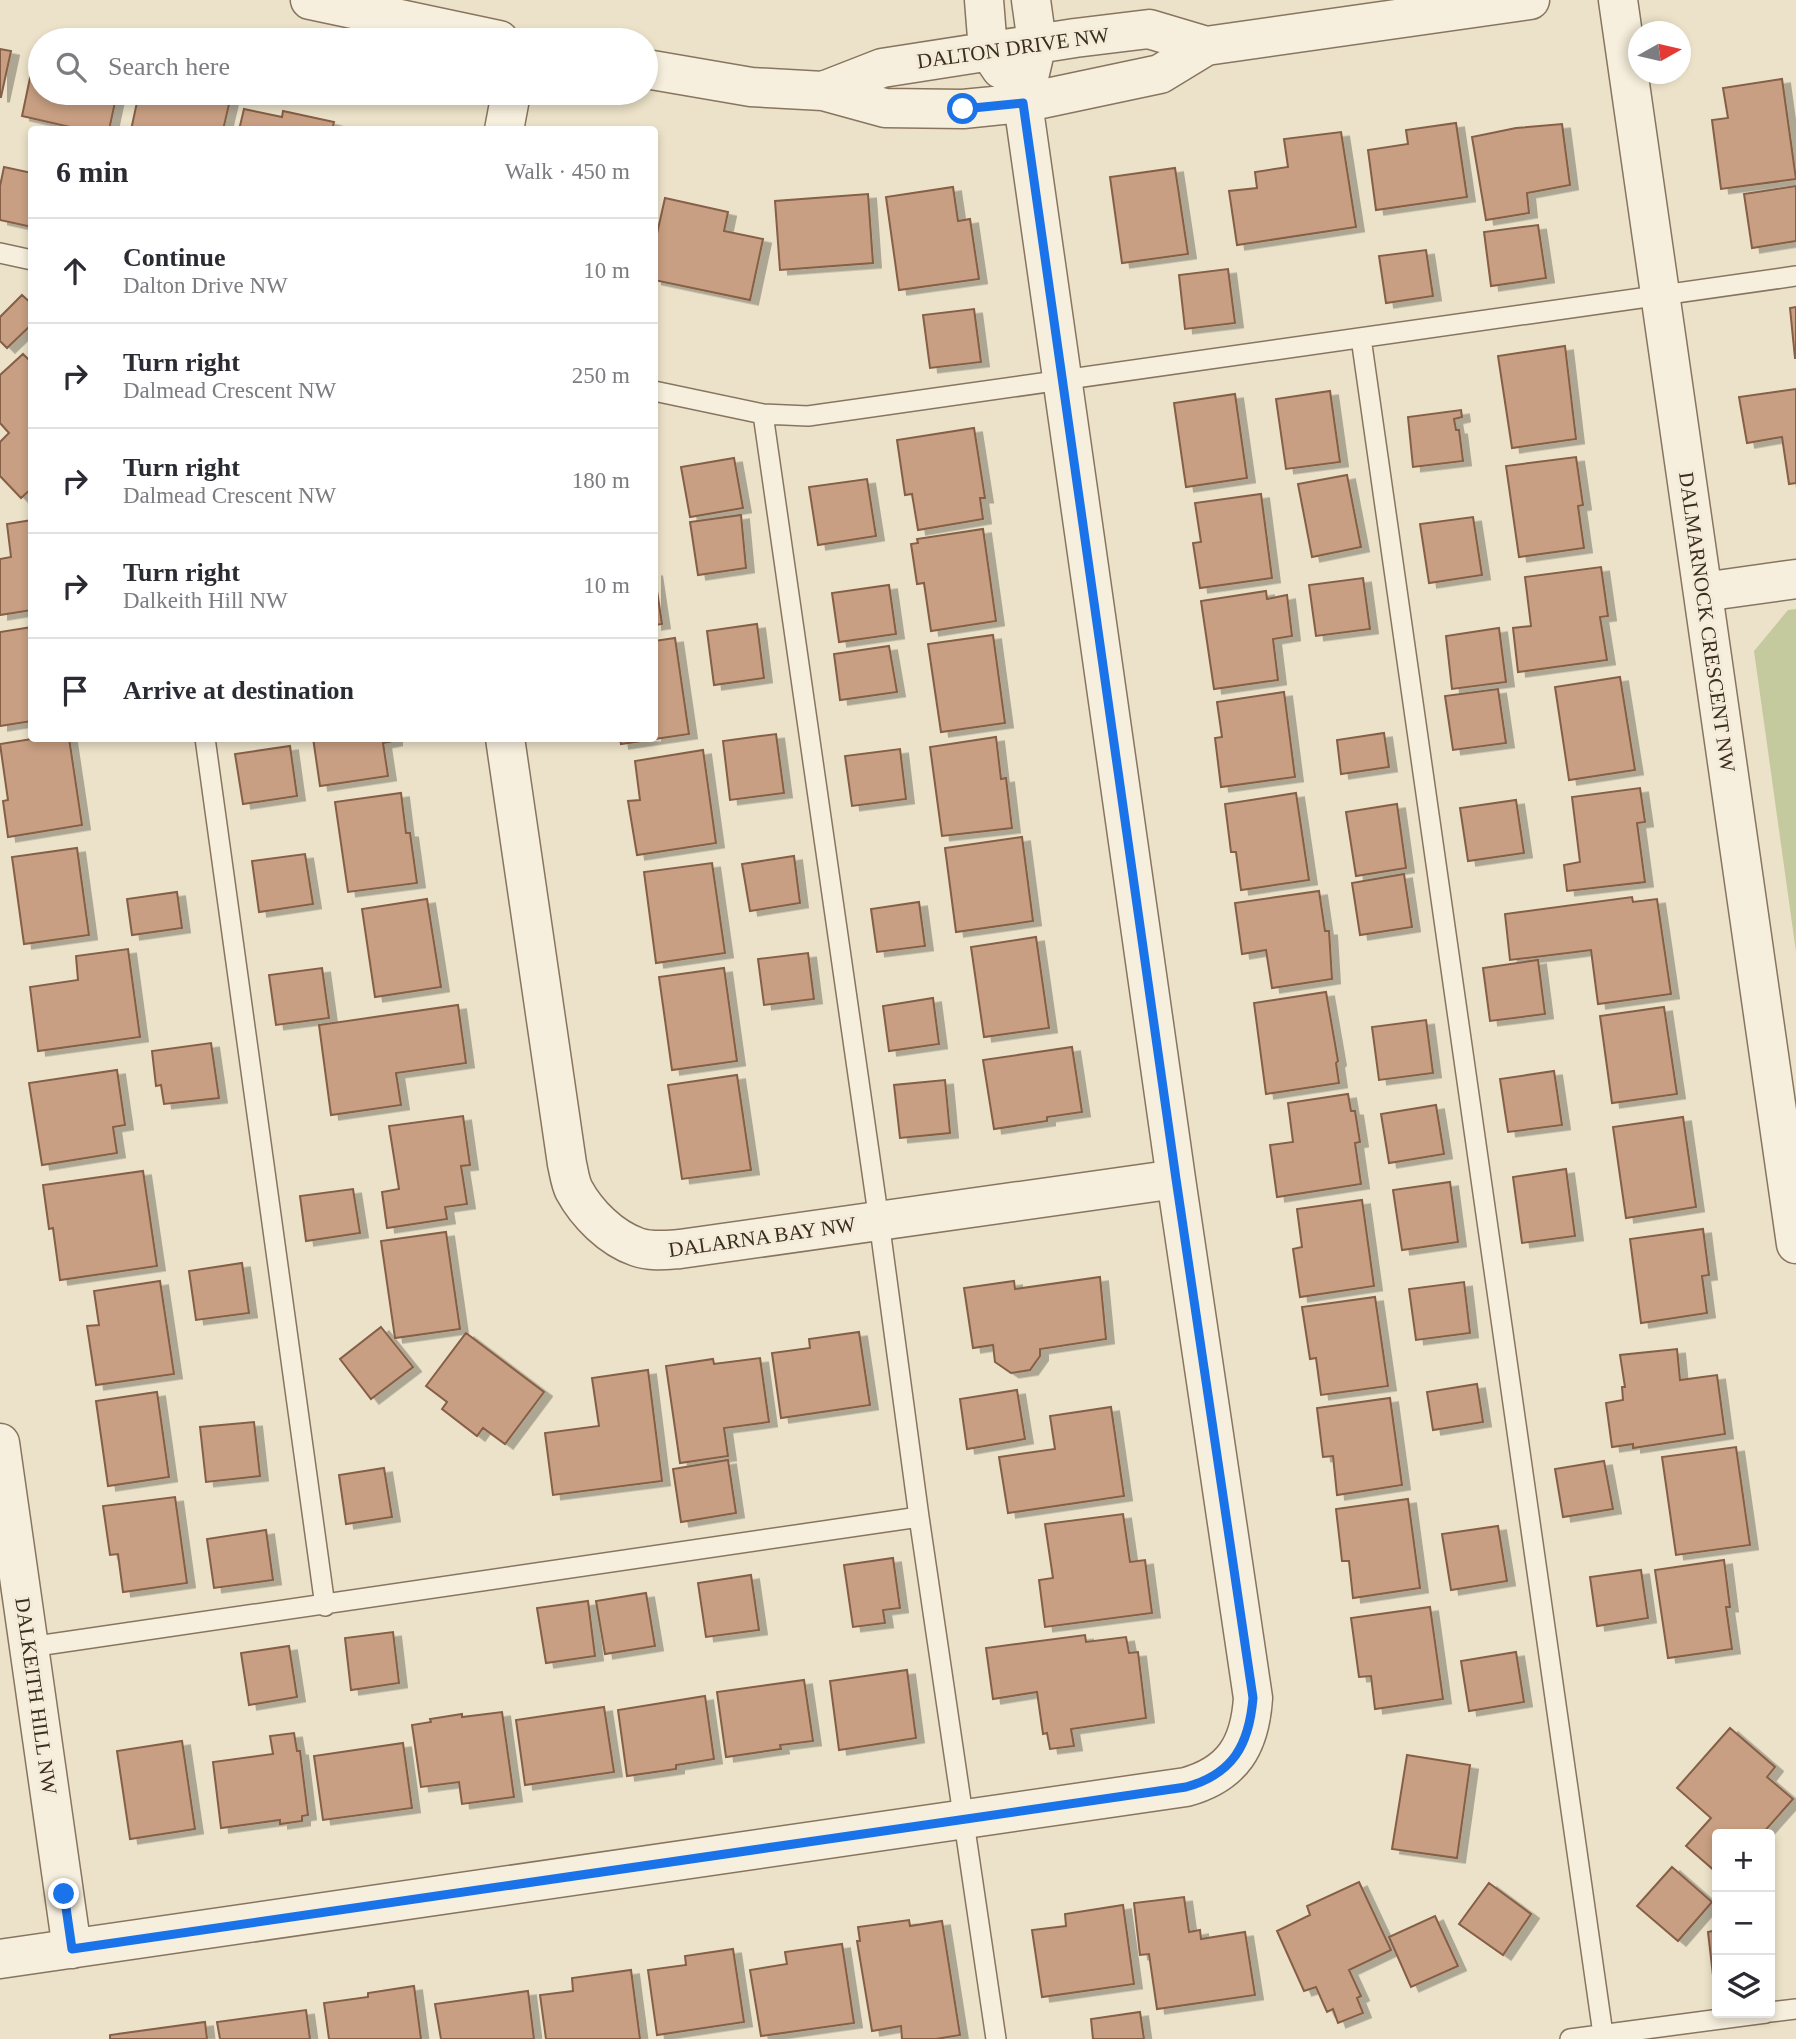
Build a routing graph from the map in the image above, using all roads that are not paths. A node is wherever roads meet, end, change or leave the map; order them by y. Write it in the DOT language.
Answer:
graph roads {
  1 [pos="310,0"];
  2 [pos="984,0"];
  3 [pos="1031,0"];
  4 [pos="1530,0"];
  5 [pos="1618,0"];
  6 [pos="442,28"];
  7 [pos="1037,43"];
  8 [pos="1206,46"];
  9 [pos="988,50"];
  10 [pos="658,71"];
  11 [pos="822,91"];
  12 [pos="1023,103"];
  13 [pos="508,105"];
  14 [pos="504,126"];
  15 [pos="0,253"];
  16 [pos="28,259"];
  17 [pos="1796,276"];
  18 [pos="1660,295"];
  19 [pos="1361,338"];
  20 [pos="1062,380"];
  21 [pos="658,392"];
  22 [pos="764,414"];
  23 [pos="1796,579"];
  24 [pos="1703,592"];
  25 [pos="206,742"];
  26 [pos="506,742"];
  27 [pos="1785,1099"];
  28 [pos="1176,1179"];
  29 [pos="879,1221"];
  30 [pos="1796,1244"];
  31 [pos="0,1443"];
  32 [pos="919,1517"];
  33 [pos="325,1606"];
  34 [pos="30,1647"];
  35 [pos="964,1818"];
  36 [pos="72,1949"];
  37 [pos="0,1959"];
  38 [pos="1796,2009"];
  39 [pos="1775,2011"];
  40 [pos="1723,2018"];
  41 [pos="1603,2034"];
  42 [pos="996,2039"];
  43 [pos="1570,2039"];
  1 -- 6 [label="street"];
  2 -- 9 [label="street"];
  3 -- 7 [label="street"];
  4 -- 8 [label="street, DALTON DRIVE NW"];
  5 -- 18 [label="street, DALMARNOCK CRESCENT NW"];
  7 -- 8 [label="street, DALTON DRIVE NW"];
  7 -- 9 [label="street, DALTON DRIVE NW"];
  7 -- 12 [label="street"];
  8 -- 12 [label="street, DALTON DRIVE NW"];
  9 -- 11 [label="street, DALTON DRIVE NW"];
  9 -- 12 [label="street"];
  10 -- 11 [label="street, DALTON DRIVE NW"];
  11 -- 12 [label="street, DALTON DRIVE NW"];
  12 -- 20 [label="street"];
  13 -- 14 [label="street"];
  15 -- 16 [label="lane"];
  17 -- 18 [label="lane"];
  18 -- 19 [label="lane"];
  18 -- 24 [label="street, DALMARNOCK CRESCENT NW"];
  19 -- 20 [label="lane"];
  19 -- 41 [label="lane"];
  20 -- 22 [label="lane"];
  20 -- 28 [label="street"];
  21 -- 22 [label="lane"];
  22 -- 29 [label="lane"];
  23 -- 24 [label="street"];
  24 -- 27 [label="street, DALMARNOCK CRESCENT NW"];
  25 -- 33 [label="lane"];
  26 -- 29 [label="street, DALARNA BAY NW"];
  27 -- 30 [label="street, DALMARNOCK CRESCENT NW"];
  28 -- 29 [label="street, DALARNA BAY NW"];
  28 -- 35 [label="street"];
  29 -- 32 [label="lane"];
  31 -- 34 [label="street, DALKEITH HILL NW"];
  32 -- 33 [label="lane"];
  32 -- 35 [label="lane"];
  33 -- 34 [label="lane"];
  34 -- 36 [label="street, DALKEITH HILL NW"];
  35 -- 36 [label="street"];
  35 -- 42 [label="lane"];
  36 -- 37 [label="street"];
  38 -- 39 [label="lane"];
  40 -- 41 [label="lane"];
  41 -- 43 [label="lane"];
}
